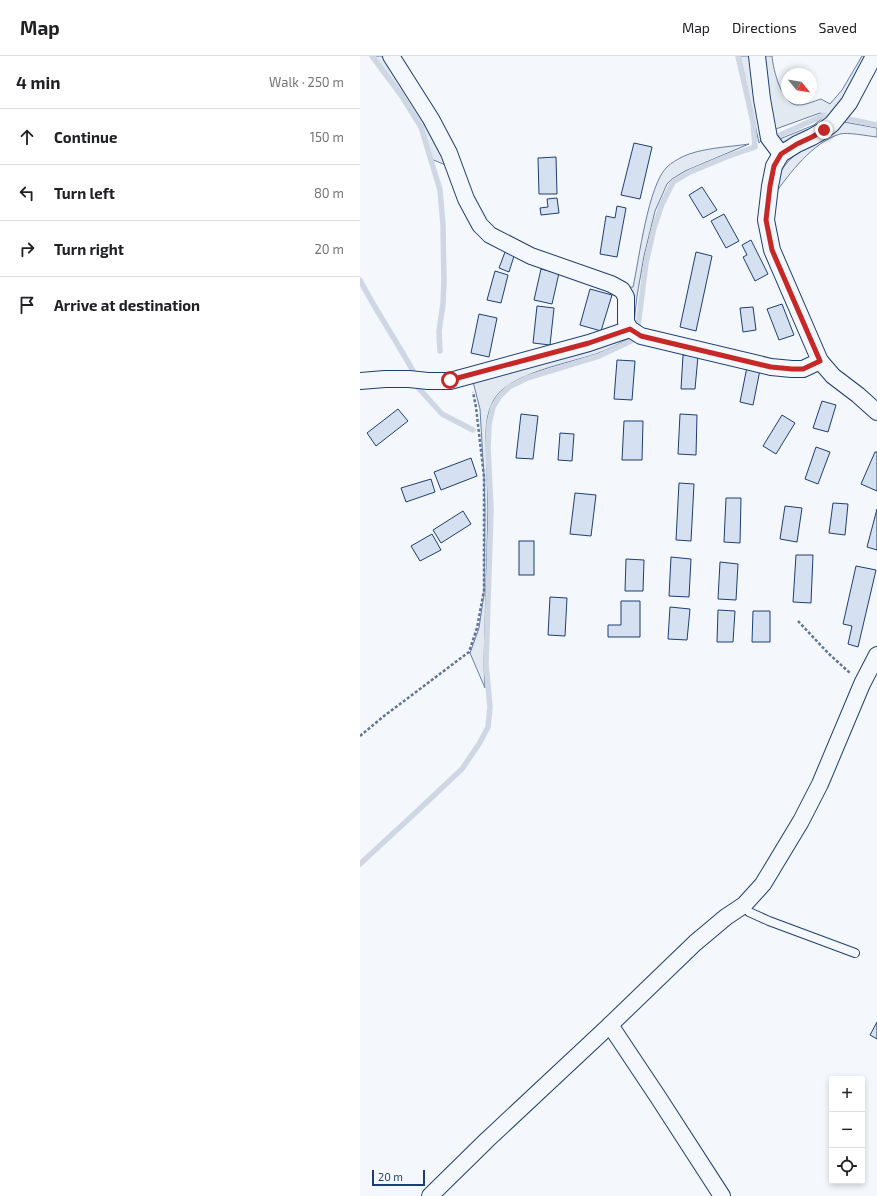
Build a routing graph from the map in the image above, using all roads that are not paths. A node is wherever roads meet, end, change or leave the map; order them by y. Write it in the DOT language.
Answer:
graph roads {
  1 [pos="391,56"];
  2 [pos="757,56"];
  3 [pos="874,56"];
  4 [pos="781,154"];
  5 [pos="630,329"];
  6 [pos="820,361"];
  7 [pos="360,381"];
  8 [pos="877,412"];
  9 [pos="877,654"];
  10 [pos="744,905"];
  11 [pos="855,953"];
  12 [pos="610,1026"];
  13 [pos="430,1196"];
  14 [pos="722,1196"];
  1 -- 5 [label="street"];
  2 -- 4 [label="street"];
  3 -- 4 [label="street"];
  4 -- 6 [label="street"];
  5 -- 6 [label="street"];
  5 -- 7 [label="street"];
  6 -- 8 [label="street"];
  9 -- 10 [label="street"];
  10 -- 11 [label="lane"];
  10 -- 12 [label="street"];
  12 -- 13 [label="street"];
  12 -- 14 [label="street"];
}
